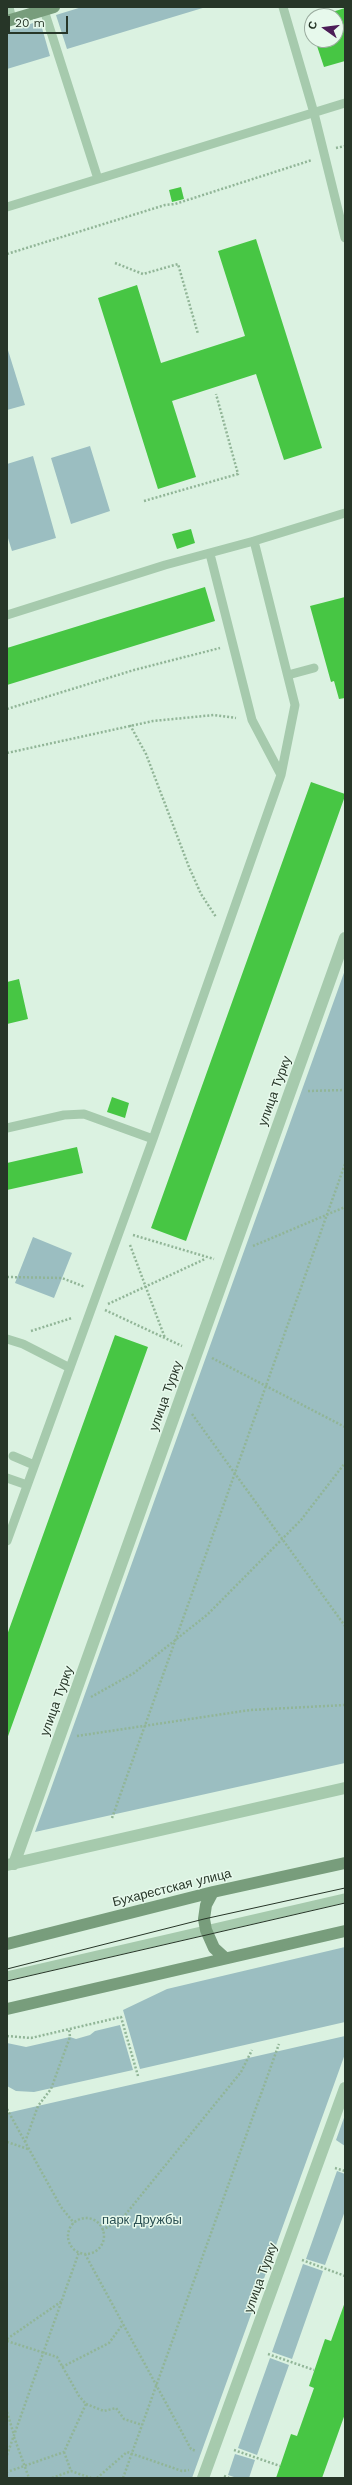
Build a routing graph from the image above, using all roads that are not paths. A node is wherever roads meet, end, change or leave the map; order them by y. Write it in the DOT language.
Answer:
graph roads {
  1 [pos="9,7"];
  2 [pos="283,7"];
  3 [pos="47,8"];
  4 [pos="10,20"];
  5 [pos="345,103"];
  6 [pos="314,113"];
  7 [pos="98,178"];
  8 [pos="341,201"];
  9 [pos="7,207"];
  10 [pos="345,238"];
  11 [pos="345,513"];
  12 [pos="254,541"];
  13 [pos="210,554"];
  14 [pos="7,615"];
  15 [pos="314,668"];
  16 [pos="288,675"];
  17 [pos="281,775"];
  18 [pos="345,938"];
  19 [pos="7,1128"];
  20 [pos="152,1139"];
  21 [pos="9,1340"];
  22 [pos="70,1368"];
  23 [pos="13,1456"];
  24 [pos="34,1466"];
  25 [pos="7,1478"];
  26 [pos="27,1485"];
  27 [pos="7,1541"];
  28 [pos="345,1788"];
  29 [pos="345,1863"];
  30 [pos="10,1865"];
  31 [pos="213,1892"];
  32 [pos="345,1898"];
  33 [pos="206,1930"];
  34 [pos="345,1931"];
  35 [pos="7,1944"];
  36 [pos="225,1958"];
  37 [pos="7,1976"];
  38 [pos="7,2009"];
  39 [pos="345,2088"];
  40 [pos="203,2478"];
  1 -- 4 [label="lane"];
  2 -- 6 [label="lane"];
  3 -- 4 [label="main road"];
  3 -- 7 [label="lane"];
  5 -- 6 [label="lane"];
  6 -- 7 [label="lane"];
  6 -- 8 [label="lane"];
  7 -- 9 [label="lane"];
  8 -- 10 [label="lane"];
  11 -- 12 [label="lane"];
  12 -- 13 [label="lane"];
  12 -- 16 [label="lane"];
  13 -- 14 [label="lane"];
  13 -- 17 [label="lane"];
  15 -- 16 [label="lane"];
  16 -- 17 [label="lane"];
  17 -- 20 [label="lane"];
  18 -- 30 [label="street, улица Турку"];
  19 -- 20 [label="lane"];
  20 -- 22 [label="lane"];
  21 -- 22 [label="lane"];
  22 -- 24 [label="lane"];
  23 -- 24 [label="lane"];
  24 -- 26 [label="lane"];
  25 -- 26 [label="lane"];
  26 -- 27 [label="lane"];
  28 -- 30 [label="street"];
  29 -- 31 [label="main road, Бухарестская улица"];
  31 -- 33 [label="main road"];
  31 -- 35 [label="main road, Бухарестская улица"];
  32 -- 33 [label="lane"];
  33 -- 36 [label="main road"];
  33 -- 37 [label="lane"];
  34 -- 36 [label="main road"];
  36 -- 38 [label="main road"];
  39 -- 40 [label="street, улица Турку"];
}
